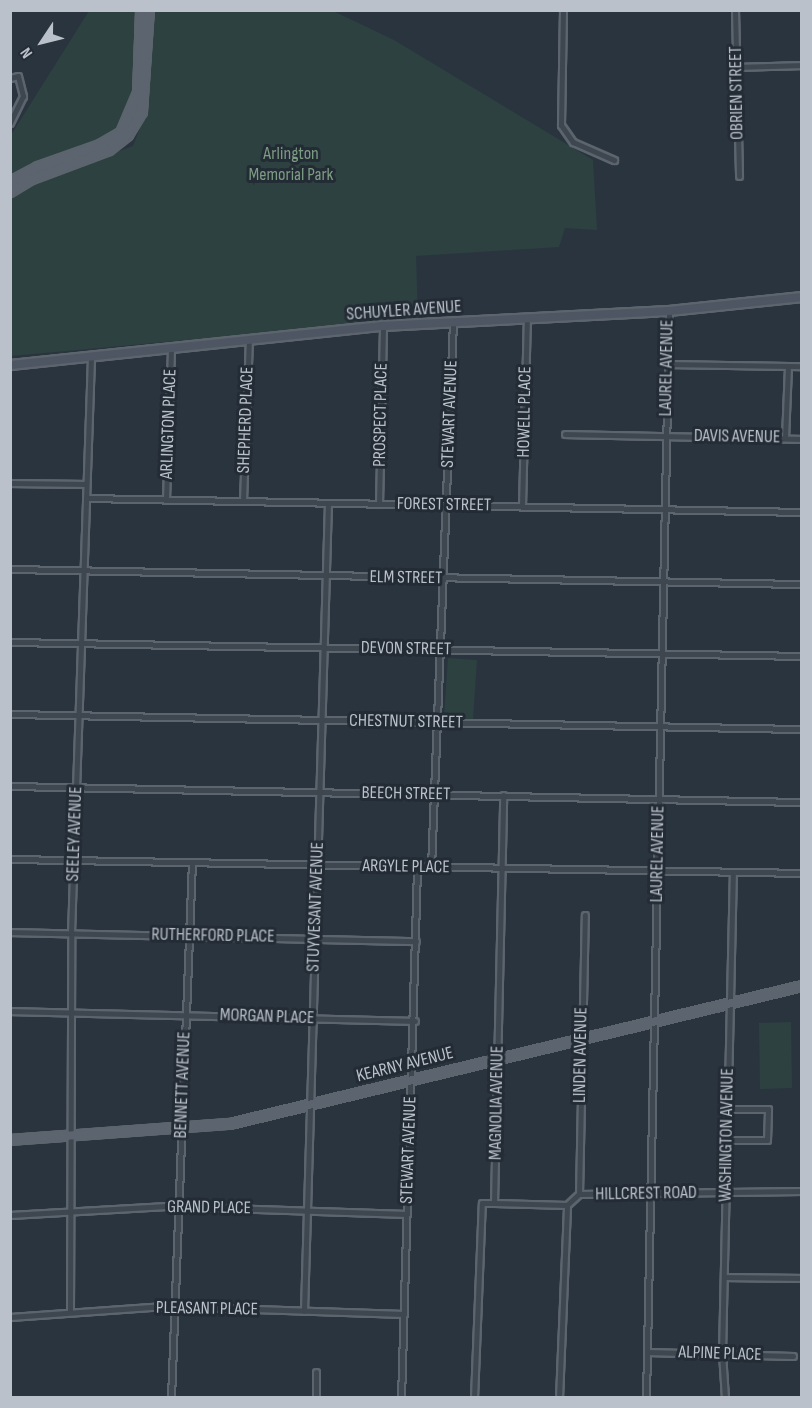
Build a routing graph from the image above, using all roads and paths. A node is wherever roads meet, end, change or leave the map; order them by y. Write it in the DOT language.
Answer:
graph roads {
  1 [pos="141,10"];
  2 [pos="149,10"];
  3 [pos="563,10"];
  4 [pos="735,10"];
  5 [pos="801,65"];
  6 [pos="737,67"];
  7 [pos="10,78"];
  8 [pos="10,123"];
  9 [pos="614,160"];
  10 [pos="739,176"];
  11 [pos="10,182"];
  12 [pos="10,192"];
  13 [pos="801,297"];
  14 [pos="669,311"];
  15 [pos="527,318"];
  16 [pos="453,322"];
  17 [pos="383,326"];
  18 [pos="249,339"];
  19 [pos="171,349"];
  20 [pos="91,356"];
  21 [pos="668,364"];
  22 [pos="10,365"];
  23 [pos="788,366"];
  24 [pos="801,366"];
  25 [pos="565,434"];
  26 [pos="666,435"];
  27 [pos="785,438"];
  28 [pos="801,439"];
  29 [pos="10,483"];
  30 [pos="86,484"];
  31 [pos="86,498"];
  32 [pos="166,500"];
  33 [pos="243,501"];
  34 [pos="328,504"];
  35 [pos="379,504"];
  36 [pos="447,505"];
  37 [pos="522,506"];
  38 [pos="665,509"];
  39 [pos="801,512"];
  40 [pos="10,569"];
  41 [pos="83,571"];
  42 [pos="327,576"];
  43 [pos="444,578"];
  44 [pos="663,581"];
  45 [pos="801,584"];
  46 [pos="10,642"];
  47 [pos="81,643"];
  48 [pos="324,648"];
  49 [pos="441,650"];
  50 [pos="661,653"];
  51 [pos="801,656"];
  52 [pos="10,714"];
  53 [pos="79,716"];
  54 [pos="321,721"];
  55 [pos="438,722"];
  56 [pos="661,726"];
  57 [pos="801,729"];
  58 [pos="10,786"];
  59 [pos="77,788"];
  60 [pos="319,793"];
  61 [pos="436,794"];
  62 [pos="502,795"];
  63 [pos="658,799"];
  64 [pos="801,802"];
  65 [pos="10,859"];
  66 [pos="74,860"];
  67 [pos="192,862"];
  68 [pos="317,866"];
  69 [pos="417,867"];
  70 [pos="431,867"];
  71 [pos="502,868"];
  72 [pos="658,870"];
  73 [pos="733,872"];
  74 [pos="801,873"];
  75 [pos="585,915"];
  76 [pos="10,932"];
  77 [pos="72,933"];
  78 [pos="189,935"];
  79 [pos="315,939"];
  80 [pos="416,941"];
  81 [pos="801,986"];
  82 [pos="730,1004"];
  83 [pos="10,1011"];
  84 [pos="72,1013"];
  85 [pos="186,1015"];
  86 [pos="313,1018"];
  87 [pos="414,1021"];
  88 [pos="654,1021"];
  89 [pos="581,1039"];
  90 [pos="498,1060"];
  91 [pos="412,1080"];
  92 [pos="311,1105"];
  93 [pos="728,1109"];
  94 [pos="182,1130"];
  95 [pos="70,1137"];
  96 [pos="10,1140"];
  97 [pos="727,1140"];
  98 [pos="801,1191"];
  99 [pos="726,1192"];
  100 [pos="651,1193"];
  101 [pos="579,1194"];
  102 [pos="494,1203"];
  103 [pos="567,1205"];
  104 [pos="177,1206"];
  105 [pos="307,1211"];
  106 [pos="69,1212"];
  107 [pos="407,1214"];
  108 [pos="10,1215"];
  109 [pos="724,1277"];
  110 [pos="801,1278"];
  111 [pos="175,1307"];
  112 [pos="304,1311"];
  113 [pos="70,1312"];
  114 [pos="404,1314"];
  115 [pos="10,1317"];
  116 [pos="647,1352"];
  117 [pos="722,1353"];
  118 [pos="793,1356"];
  119 [pos="316,1371"];
  120 [pos="171,1398"];
  121 [pos="316,1398"];
  122 [pos="401,1398"];
  123 [pos="474,1398"];
  124 [pos="559,1398"];
  125 [pos="646,1398"];
  126 [pos="725,1398"];
  1 -- 11 [label="main road"];
  2 -- 12 [label="main road"];
  3 -- 9 [label="street"];
  4 -- 6 [label="street, OBRIEN STREET"];
  5 -- 6 [label="street"];
  6 -- 10 [label="street, OBRIEN STREET"];
  7 -- 8 [label="street"];
  13 -- 14 [label="main road, SCHUYLER AVENUE"];
  14 -- 15 [label="main road, SCHUYLER AVENUE"];
  14 -- 21 [label="street, LAUREL AVENUE"];
  15 -- 16 [label="main road, SCHUYLER AVENUE"];
  15 -- 37 [label="street, HOWELL PLACE"];
  16 -- 17 [label="main road, SCHUYLER AVENUE"];
  16 -- 36 [label="street, STEWART AVENUE"];
  17 -- 18 [label="main road, SCHUYLER AVENUE"];
  17 -- 35 [label="street, PROSPECT PLACE"];
  18 -- 19 [label="main road, SCHUYLER AVENUE"];
  18 -- 33 [label="street, SHEPHERD PLACE"];
  19 -- 20 [label="main road, SCHUYLER AVENUE"];
  19 -- 32 [label="street, ARLINGTON PLACE"];
  20 -- 22 [label="main road, SCHUYLER AVENUE"];
  20 -- 30 [label="street, SEELEY AVENUE"];
  21 -- 23 [label="street"];
  21 -- 26 [label="street, LAUREL AVENUE"];
  23 -- 24 [label="street"];
  23 -- 27 [label="street"];
  25 -- 26 [label="street, DAVIS AVENUE"];
  26 -- 27 [label="street, DAVIS AVENUE"];
  26 -- 38 [label="street, LAUREL AVENUE"];
  27 -- 28 [label="street, DAVIS AVENUE"];
  29 -- 30 [label="street"];
  30 -- 31 [label="street, SEELEY AVENUE"];
  31 -- 32 [label="street, FOREST STREET"];
  31 -- 41 [label="street, SEELEY AVENUE"];
  32 -- 33 [label="street, FOREST STREET"];
  33 -- 34 [label="street, FOREST STREET"];
  34 -- 35 [label="street, FOREST STREET"];
  34 -- 42 [label="street, STUYVESANT AVENUE"];
  35 -- 36 [label="street, FOREST STREET"];
  36 -- 37 [label="street, FOREST STREET"];
  36 -- 43 [label="street, STEWART AVENUE"];
  37 -- 38 [label="street, FOREST STREET"];
  38 -- 39 [label="street, FOREST STREET"];
  38 -- 44 [label="street, LAUREL AVENUE"];
  40 -- 41 [label="street, ELM STREET"];
  41 -- 42 [label="street, ELM STREET"];
  41 -- 47 [label="street, SEELEY AVENUE"];
  42 -- 43 [label="street, ELM STREET"];
  42 -- 48 [label="street, STUYVESANT AVENUE"];
  43 -- 44 [label="street, ELM STREET"];
  43 -- 49 [label="street, STEWART AVENUE"];
  44 -- 45 [label="street, ELM STREET"];
  44 -- 50 [label="street, LAUREL AVENUE"];
  46 -- 47 [label="street, DEVON STREET"];
  47 -- 48 [label="street, DEVON STREET"];
  47 -- 53 [label="street, SEELEY AVENUE"];
  48 -- 49 [label="street, DEVON STREET"];
  48 -- 54 [label="street, STUYVESANT AVENUE"];
  49 -- 50 [label="street, DEVON STREET"];
  49 -- 55 [label="street, STEWART AVENUE"];
  50 -- 51 [label="street, DEVON STREET"];
  50 -- 56 [label="street, LAUREL AVENUE"];
  52 -- 53 [label="street, CHESTNUT STREET"];
  53 -- 54 [label="street, CHESTNUT STREET"];
  53 -- 59 [label="street, SEELEY AVENUE"];
  54 -- 55 [label="street, CHESTNUT STREET"];
  54 -- 60 [label="street, STUYVESANT AVENUE"];
  55 -- 56 [label="street, CHESTNUT STREET"];
  55 -- 61 [label="street, STEWART AVENUE"];
  56 -- 57 [label="street, CHESTNUT STREET"];
  56 -- 63 [label="street, LAUREL AVENUE"];
  58 -- 59 [label="street, BEECH STREET"];
  59 -- 60 [label="street, BEECH STREET"];
  59 -- 66 [label="street, SEELEY AVENUE"];
  60 -- 61 [label="street, BEECH STREET"];
  60 -- 68 [label="street, STUYVESANT AVENUE"];
  61 -- 62 [label="street, BEECH STREET"];
  61 -- 70 [label="street, STEWART AVENUE"];
  62 -- 63 [label="street, BEECH STREET"];
  62 -- 71 [label="street, MAGNOLIA AVENUE"];
  63 -- 64 [label="street, BEECH STREET"];
  63 -- 72 [label="street, LAUREL AVENUE"];
  65 -- 66 [label="street, ARGYLE PLACE"];
  66 -- 67 [label="street, ARGYLE PLACE"];
  66 -- 77 [label="street, SEELEY AVENUE"];
  67 -- 68 [label="street, ARGYLE PLACE"];
  67 -- 78 [label="street, BENNETT AVENUE"];
  68 -- 69 [label="street, ARGYLE PLACE"];
  68 -- 79 [label="street, STUYVESANT AVENUE"];
  69 -- 70 [label="street, ARGYLE PLACE"];
  69 -- 80 [label="street, STEWART AVENUE"];
  70 -- 71 [label="street, ARGYLE PLACE"];
  71 -- 72 [label="street, ARGYLE PLACE"];
  71 -- 90 [label="street, MAGNOLIA AVENUE"];
  72 -- 73 [label="street, ARGYLE PLACE"];
  72 -- 88 [label="street, LAUREL AVENUE"];
  73 -- 74 [label="street, ARGYLE PLACE"];
  73 -- 82 [label="street, WASHINGTON AVENUE"];
  75 -- 89 [label="street, LINDEN AVENUE"];
  76 -- 77 [label="street, RUTHERFORD PLACE"];
  77 -- 78 [label="street, RUTHERFORD PLACE"];
  77 -- 84 [label="street, SEELEY AVENUE"];
  78 -- 79 [label="street, RUTHERFORD PLACE"];
  78 -- 85 [label="street, BENNETT AVENUE"];
  79 -- 80 [label="street, RUTHERFORD PLACE"];
  79 -- 86 [label="street, STUYVESANT AVENUE"];
  80 -- 87 [label="street, STEWART AVENUE"];
  81 -- 82 [label="main road, KEARNY AVENUE"];
  82 -- 88 [label="main road, KEARNY AVENUE"];
  82 -- 93 [label="street, WASHINGTON AVENUE"];
  83 -- 84 [label="street, MORGAN PLACE"];
  84 -- 85 [label="street, MORGAN PLACE"];
  84 -- 95 [label="street, SEELEY AVENUE"];
  85 -- 86 [label="street, MORGAN PLACE"];
  85 -- 94 [label="street, BENNETT AVENUE"];
  86 -- 87 [label="street, MORGAN PLACE"];
  86 -- 92 [label="street, STUYVESANT AVENUE"];
  87 -- 91 [label="street, STEWART AVENUE"];
  88 -- 89 [label="main road, KEARNY AVENUE"];
  88 -- 100 [label="street, LAUREL AVENUE"];
  89 -- 90 [label="main road, KEARNY AVENUE"];
  89 -- 101 [label="street, LINDEN AVENUE"];
  90 -- 91 [label="main road, KEARNY AVENUE"];
  90 -- 102 [label="street, MAGNOLIA AVENUE"];
  91 -- 92 [label="main road, KEARNY AVENUE"];
  91 -- 107 [label="street, STEWART AVENUE"];
  92 -- 94 [label="main road, KEARNY AVENUE"];
  92 -- 105 [label="street, STUYVESANT AVENUE"];
  93 -- 97 [label="street, WASHINGTON AVENUE"];
  93 -- 97 [label="street"];
  94 -- 95 [label="main road, KEARNY AVENUE"];
  94 -- 104 [label="street, BENNETT AVENUE"];
  95 -- 96 [label="main road, KEARNY AVENUE"];
  95 -- 106 [label="street, SEELEY AVENUE"];
  97 -- 99 [label="street, WASHINGTON AVENUE"];
  98 -- 99 [label="street, HILLCREST ROAD"];
  99 -- 100 [label="street, HILLCREST ROAD"];
  99 -- 109 [label="street, WASHINGTON AVENUE"];
  100 -- 101 [label="street, HILLCREST ROAD"];
  100 -- 116 [label="street, LAUREL AVENUE"];
  101 -- 103 [label="street, HILLCREST ROAD"];
  102 -- 103 [label="street"];
  102 -- 123 [label="street"];
  103 -- 124 [label="street"];
  104 -- 105 [label="street, GRAND PLACE"];
  104 -- 106 [label="street, GRAND PLACE"];
  104 -- 111 [label="street, BENNETT AVENUE"];
  105 -- 107 [label="street, GRAND PLACE"];
  105 -- 112 [label="street, STUYVESANT AVENUE"];
  106 -- 108 [label="street, GRAND PLACE"];
  106 -- 113 [label="street, SEELEY AVENUE"];
  107 -- 114 [label="street, STEWART AVENUE"];
  109 -- 110 [label="street"];
  109 -- 117 [label="street, WASHINGTON AVENUE"];
  111 -- 112 [label="street, PLEASANT PLACE"];
  111 -- 113 [label="street, PLEASANT PLACE"];
  111 -- 120 [label="street, BENNETT AVENUE"];
  112 -- 114 [label="street, PLEASANT PLACE"];
  113 -- 115 [label="street, PLEASANT PLACE"];
  114 -- 122 [label="street, STEWART AVENUE"];
  116 -- 117 [label="street, ALPINE PLACE"];
  116 -- 125 [label="street, LAUREL AVENUE"];
  117 -- 118 [label="street, ALPINE PLACE"];
  117 -- 126 [label="street, WASHINGTON AVENUE"];
  119 -- 121 [label="street"];
}
